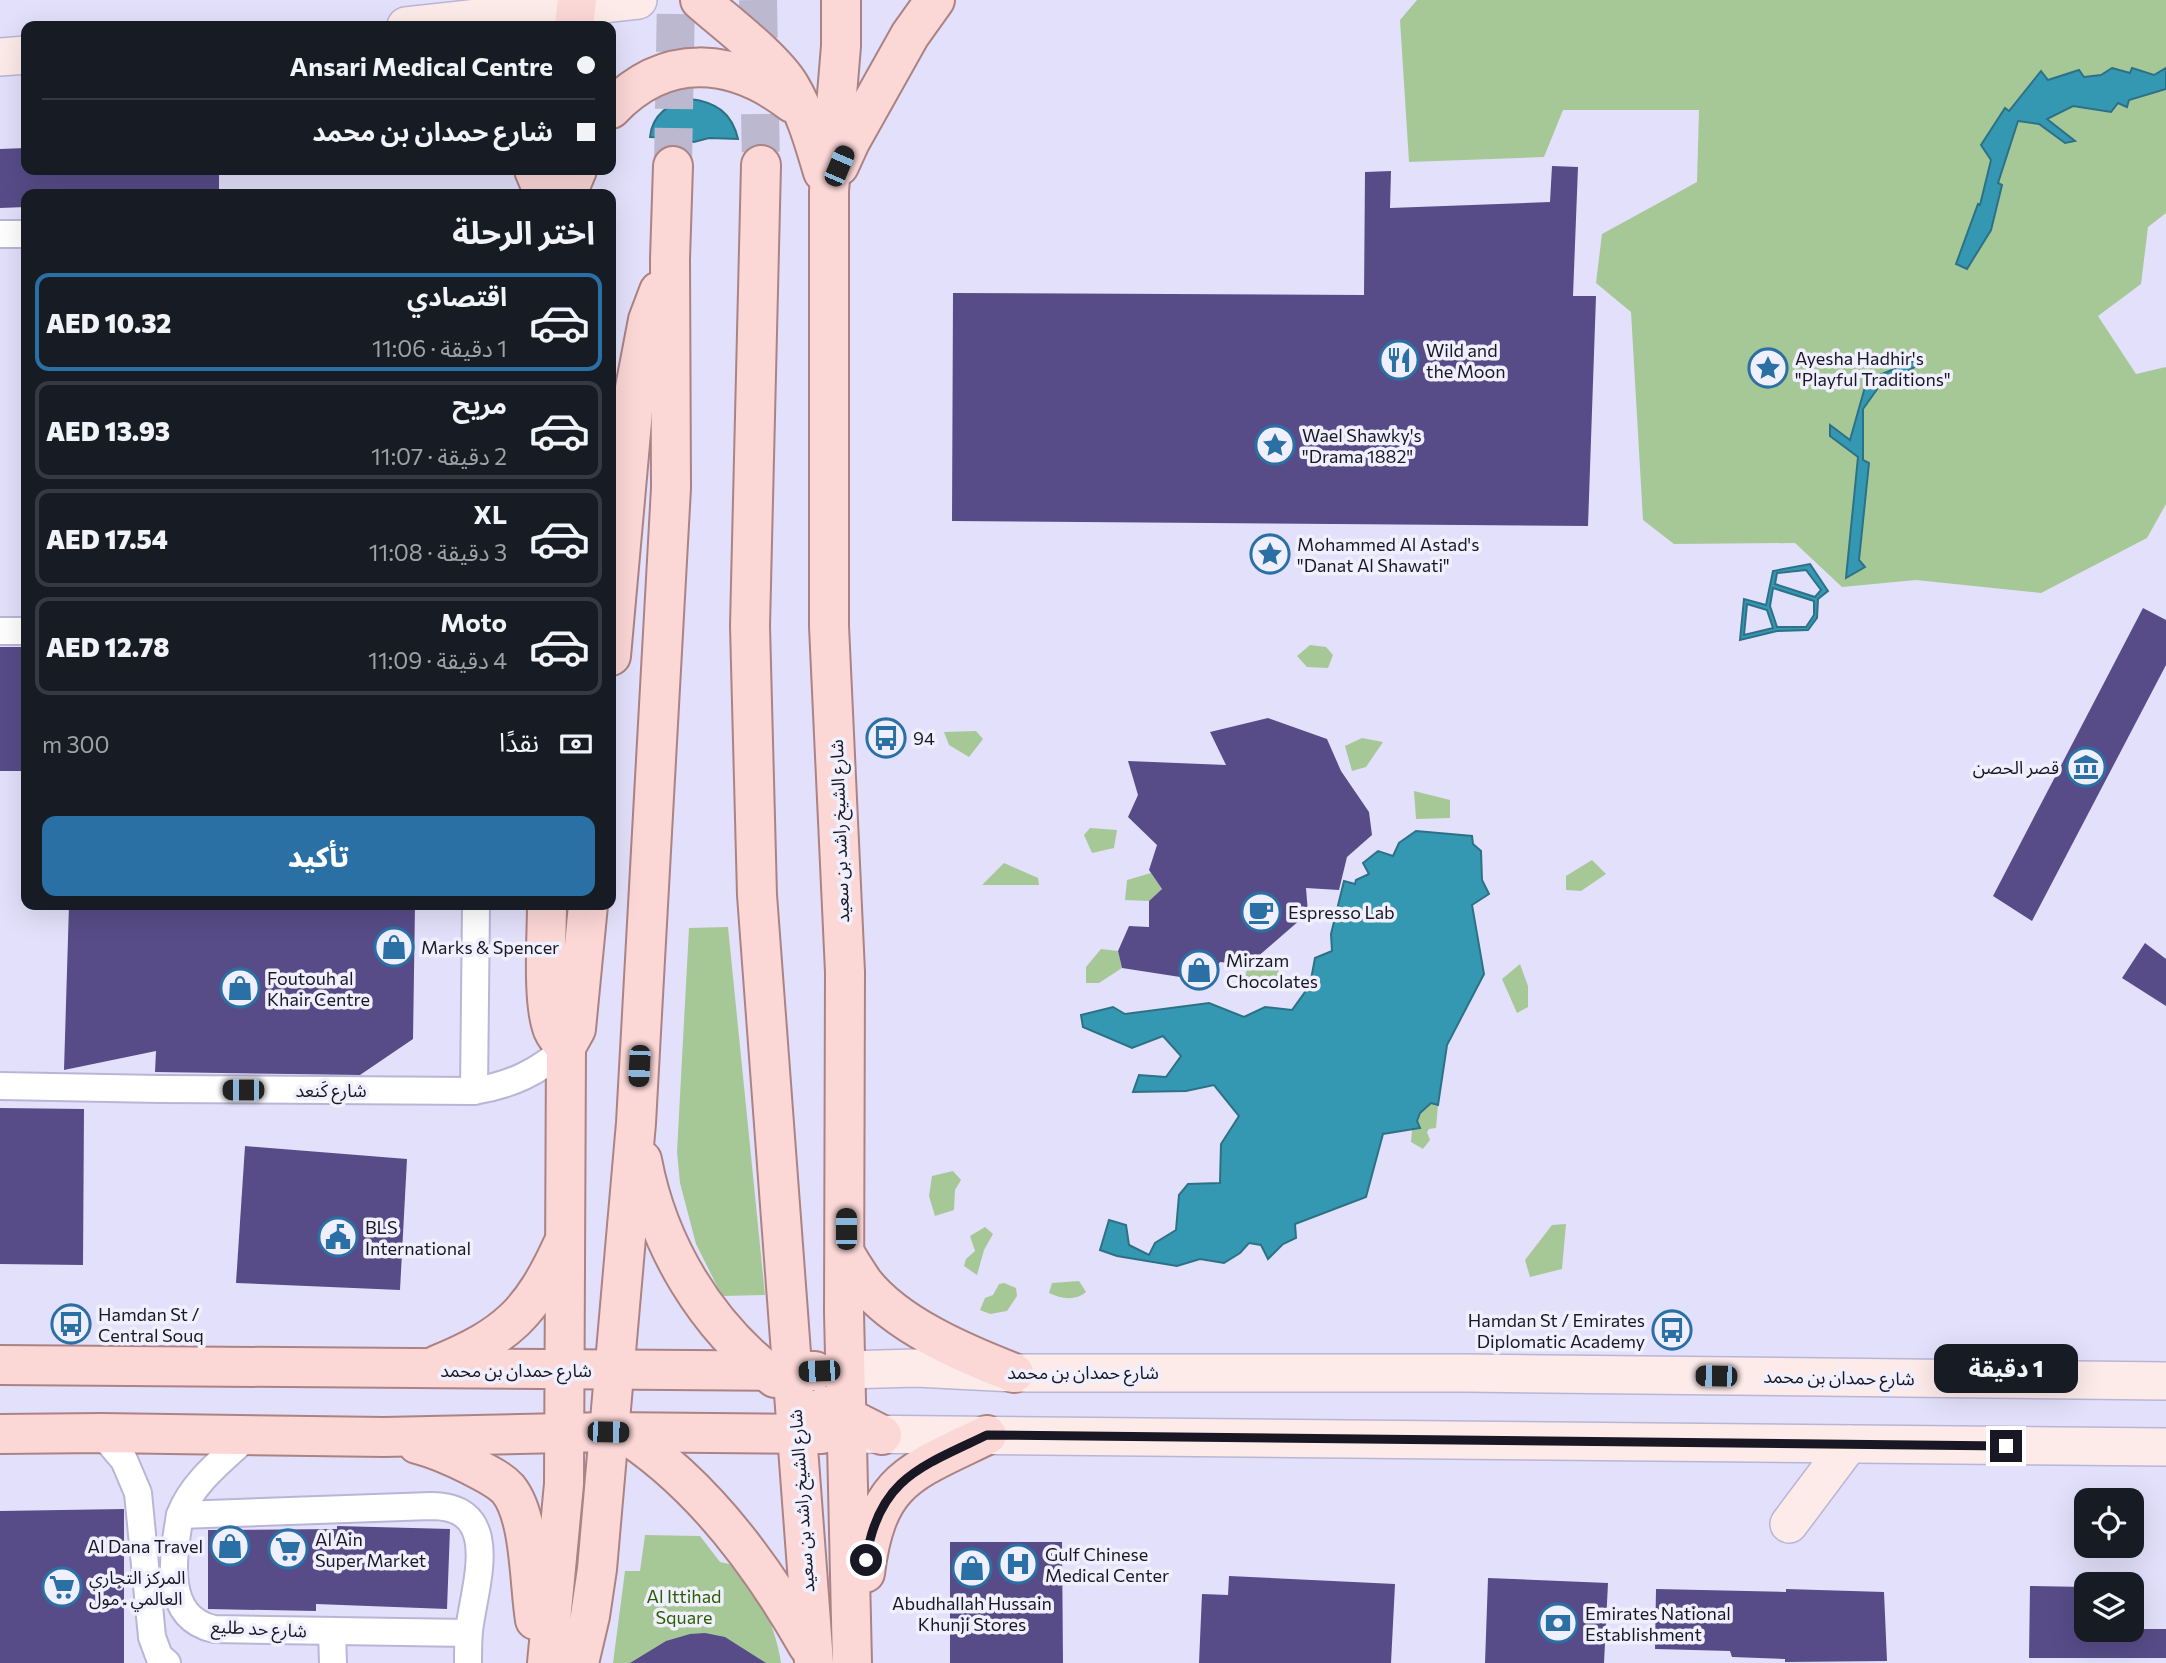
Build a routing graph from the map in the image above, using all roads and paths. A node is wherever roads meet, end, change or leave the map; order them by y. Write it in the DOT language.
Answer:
graph roads {
  1 [pos="638,0"];
  2 [pos="700,0"];
  3 [pos="841,0"];
  4 [pos="935,0"];
  5 [pos="576,12"];
  6 [pos="467,21"];
  7 [pos="21,55"];
  8 [pos="0,57"];
  9 [pos="616,105"];
  10 [pos="804,113"];
  11 [pos="761,165"];
  12 [pos="673,166"];
  13 [pos="829,191"];
  14 [pos="0,234"];
  15 [pos="21,234"];
  16 [pos="670,259"];
  17 [pos="616,600"];
  18 [pos="0,631"];
  19 [pos="21,631"];
  20 [pos="476,910"];
  21 [pos="547,910"];
  22 [pos="588,910"];
  23 [pos="566,1047"];
  24 [pos="0,1086"];
  25 [pos="474,1091"];
  26 [pos="636,1123"];
  27 [pos="564,1242"];
  28 [pos="846,1255"];
  29 [pos="0,1365"];
  30 [pos="424,1370"];
  31 [pos="614,1370"];
  32 [pos="845,1370"];
  33 [pos="1014,1373"];
  34 [pos="784,1378"];
  35 [pos="2166,1381"];
  36 [pos="565,1401"];
  37 [pos="858,1428"];
  38 [pos="614,1430"];
  39 [pos="101,1433"];
  40 [pos="796,1433"];
  41 [pos="0,1434"];
  42 [pos="987,1435"];
  43 [pos="247,1437"];
  44 [pos="384,1437"];
  45 [pos="1849,1444"];
  46 [pos="2166,1447"];
  47 [pos="180,1515"];
  48 [pos="1789,1524"];
  49 [pos="191,1619"];
  50 [pos="332,1632"];
  51 [pos="468,1633"];
  52 [pos="852,1657"];
  53 [pos="163,1659"];
  54 [pos="813,1659"];
  55 [pos="333,1663"];
  56 [pos="468,1663"];
  57 [pos="545,1663"];
  58 [pos="579,1663"];
  1 -- 5 [label="main road"];
  2 -- 10 [label="main road"];
  3 -- 13 [label="main road, شارع الشيخ راشد بن سعيد"];
  4 -- 13 [label="main road"];
  5 -- 6 [label="main road"];
  7 -- 8 [label="main road"];
  9 -- 10 [label="main road"];
  10 -- 13 [label="main road"];
  11 -- 34 [label="main road, شارع الشيخ راشد بن سعيد"];
  12 -- 16 [label="main road"];
  13 -- 28 [label="main road, شارع الشيخ راشد بن سعيد"];
  14 -- 15 [label="street"];
  16 -- 17 [label="main road"];
  16 -- 26 [label="main road"];
  18 -- 19 [label="street"];
  20 -- 25 [label="street"];
  21 -- 23 [label="main road"];
  22 -- 23 [label="main road"];
  23 -- 25 [label="street, شارع كَنعد"];
  23 -- 27 [label="main road"];
  24 -- 25 [label="street, شارع كَنعد"];
  26 -- 31 [label="main road"];
  26 -- 34 [label="main road"];
  27 -- 30 [label="main road"];
  27 -- 36 [label="main road"];
  28 -- 32 [label="main road, شارع الشيخ راشد بن سعيد"];
  28 -- 33 [label="main road"];
  29 -- 30 [label="main road, شارع حمدان بن محمد"];
  30 -- 36 [label="main road, شارع حمدان بن محمد"];
  31 -- 34 [label="main road, شارع حمدان بن محمد"];
  31 -- 36 [label="main road, شارع حمدان بن محمد"];
  31 -- 38 [label="main road"];
  32 -- 33 [label="main road, شارع حمدان بن محمد"];
  32 -- 34 [label="main road, شارع حمدان بن محمد"];
  32 -- 37 [label="main road, شارع الشيخ راشد بن سعيد"];
  33 -- 35 [label="main road, شارع حمدان بن محمد"];
  34 -- 37 [label="main road"];
  34 -- 40 [label="main road, شارع الشيخ راشد بن سعيد"];
  36 -- 38 [label="main road, شارع حمدان بن محمد"];
  36 -- 44 [label="main road, شارع حمدان بن محمد"];
  36 -- 57 [label="main road"];
  37 -- 40 [label="main road, شارع حمدان بن محمد"];
  37 -- 42 [label="main road, شارع حمدان بن محمد"];
  37 -- 52 [label="main road, شارع الشيخ راشد بن سعيد"];
  38 -- 40 [label="main road, شارع حمدان بن محمد"];
  38 -- 54 [label="main road"];
  38 -- 58 [label="main road"];
  39 -- 41 [label="main road, شارع حمدان بن محمد"];
  39 -- 43 [label="main road, شارع حمدان بن محمد"];
  39 -- 53 [label="street"];
  40 -- 54 [label="main road, شارع الشيخ راشد بن سعيد"];
  42 -- 45 [label="main road, شارع حمدان بن محمد"];
  42 -- 52 [label="main road"];
  43 -- 44 [label="main road, شارع حمدان بن محمد"];
  43 -- 47 [label="street, شارع حد طليع"];
  44 -- 57 [label="main road"];
  45 -- 46 [label="main road, شارع حمدان بن محمد"];
  45 -- 48 [label="main road"];
  47 -- 49 [label="street, شارع حد طليع"];
  47 -- 51 [label="street"];
  49 -- 50 [label="street, شارع حد طليع"];
  49 -- 53 [label="street"];
  50 -- 51 [label="street, شارع حد طليع"];
  50 -- 55 [label="street"];
  51 -- 56 [label="street"];
}
